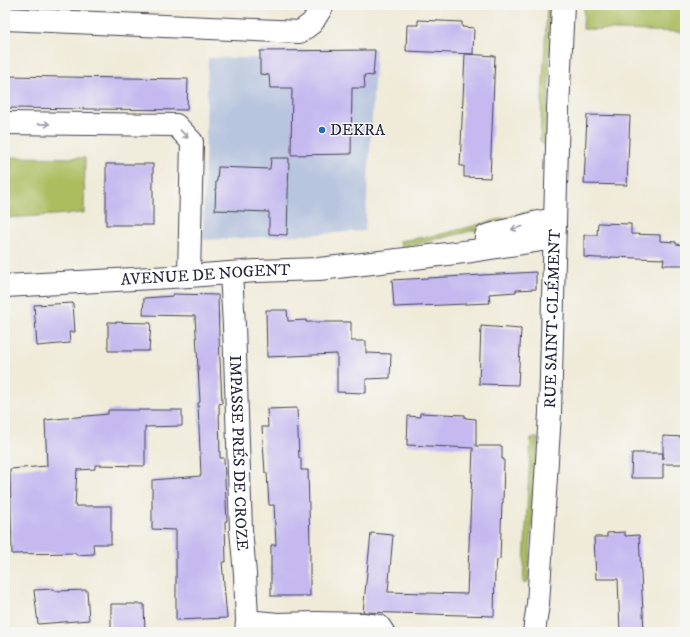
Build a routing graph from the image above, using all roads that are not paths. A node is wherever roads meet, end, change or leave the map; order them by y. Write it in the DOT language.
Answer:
graph roads {
  1 [pos="322,5"];
  2 [pos="563,5"];
  3 [pos="5,19"];
  4 [pos="5,123"];
  5 [pos="555,228"];
  6 [pos="231,273"];
  7 [pos="189,276"];
  8 [pos="5,286"];
  9 [pos="246,626"];
  10 [pos="383,632"];
  11 [pos="534,632"];
  1 -- 3 [label="street"];
  2 -- 5 [label="street, RUE SAINT-CLÉMENT"];
  4 -- 7 [label="street, one-way"];
  5 -- 6 [label="street, AVENUE DE NOGENT"];
  5 -- 11 [label="street, RUE SAINT-CLÉMENT"];
  6 -- 7 [label="street, AVENUE DE NOGENT"];
  6 -- 9 [label="street, IMPASSE PRÉS DE CROZE"];
  7 -- 8 [label="street, AVENUE DE NOGENT"];
  9 -- 10 [label="street"];
}
